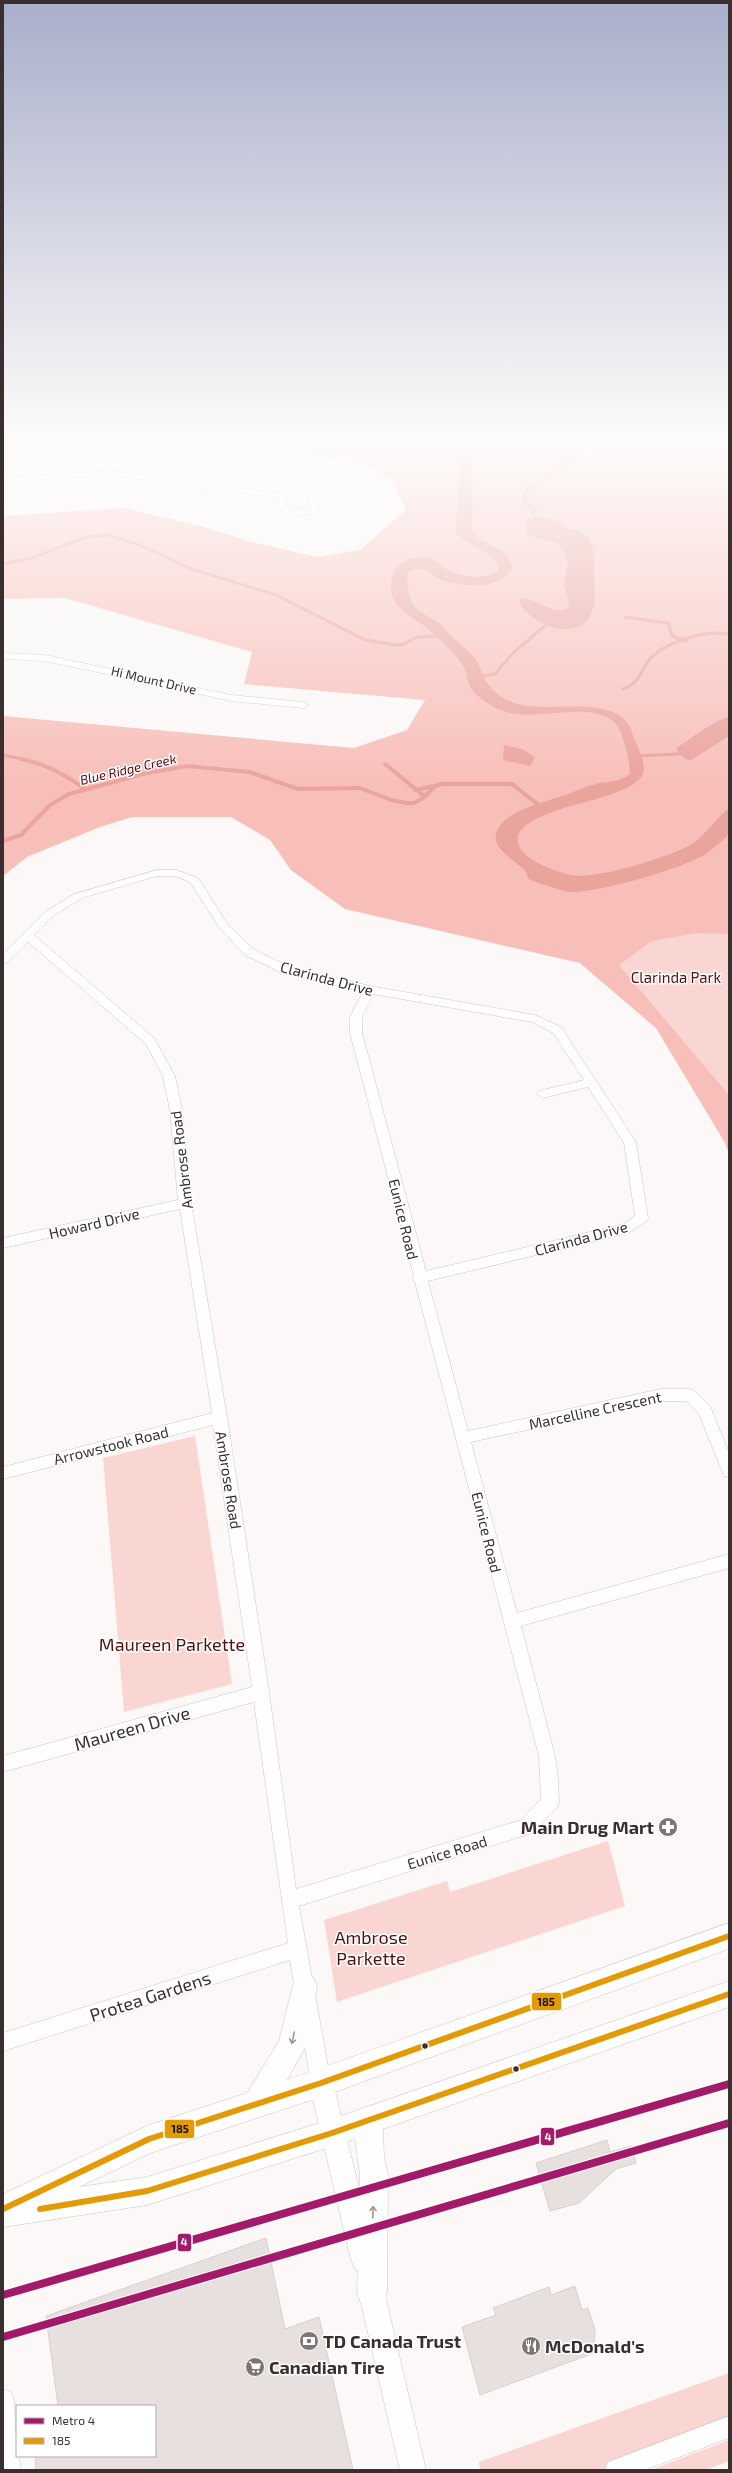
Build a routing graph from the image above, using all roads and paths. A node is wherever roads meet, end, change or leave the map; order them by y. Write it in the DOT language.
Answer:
graph roads {
  1 [pos="3,656"];
  2 [pos="304,705"];
  3 [pos="28,936"];
  4 [pos="3,960"];
  5 [pos="370,990"];
  6 [pos="589,1082"];
  7 [pos="543,1094"];
  8 [pos="184,1202"];
  9 [pos="3,1243"];
  10 [pos="420,1278"];
  11 [pos="220,1417"];
  12 [pos="463,1438"];
  13 [pos="729,1471"];
  14 [pos="3,1473"];
  15 [pos="729,1562"];
  16 [pos="510,1622"];
  17 [pos="261,1692"];
  18 [pos="3,1764"];
  19 [pos="289,1900"];
  20 [pos="729,1936"];
  21 [pos="298,1949"];
  22 [pos="304,1986"];
  23 [pos="729,1994"];
  24 [pos="3,2042"];
  25 [pos="321,2083"];
  26 [pos="257,2103"];
  27 [pos="368,2121"];
  28 [pos="332,2133"];
  29 [pos="3,2209"];
  30 [pos="3,2215"];
  31 [pos="372,2293"];
  32 [pos="3,2400"];
  33 [pos="729,2427"];
  34 [pos="10,2470"];
  35 [pos="414,2470"];
  36 [pos="616,2470"];
  1 -- 2 [label="street, Hi Mount Drive"];
  3 -- 4 [label="street, Clarinda Drive"];
  3 -- 5 [label="street, Clarinda Drive"];
  3 -- 8 [label="street, Ambrose Road"];
  5 -- 6 [label="street, Clarinda Drive"];
  5 -- 10 [label="street, Eunice Road"];
  6 -- 7 [label="street"];
  6 -- 10 [label="street, Clarinda Drive"];
  8 -- 9 [label="street, Howard Drive"];
  8 -- 11 [label="street, Ambrose Road"];
  10 -- 12 [label="street, Eunice Road"];
  11 -- 14 [label="street, Arrowstook Road"];
  11 -- 17 [label="street, Ambrose Road"];
  12 -- 13 [label="street, Marcelline Crescent"];
  12 -- 16 [label="street, Eunice Road"];
  15 -- 16 [label="street"];
  16 -- 19 [label="street, Eunice Road"];
  17 -- 18 [label="street, Maureen Drive"];
  17 -- 19 [label="street, Ambrose Road"];
  19 -- 21 [label="street, Ambrose Road"];
  20 -- 25 [label="main road"];
  21 -- 22 [label="street, Ambrose Road"];
  21 -- 24 [label="street, Protea Gardens"];
  22 -- 25 [label="street, Ambrose Road"];
  22 -- 26 [label="main road, one-way"];
  23 -- 27 [label="main road"];
  25 -- 26 [label="main road"];
  25 -- 28 [label="street"];
  26 -- 29 [label="main road"];
  27 -- 28 [label="main road"];
  31 -- 27 [label="main road, one-way"];
  28 -- 30 [label="main road"];
  28 -- 31 [label="street"];
  31 -- 35 [label="street"];
  32 -- 34 [label="street"];
  33 -- 36 [label="street"];
}
